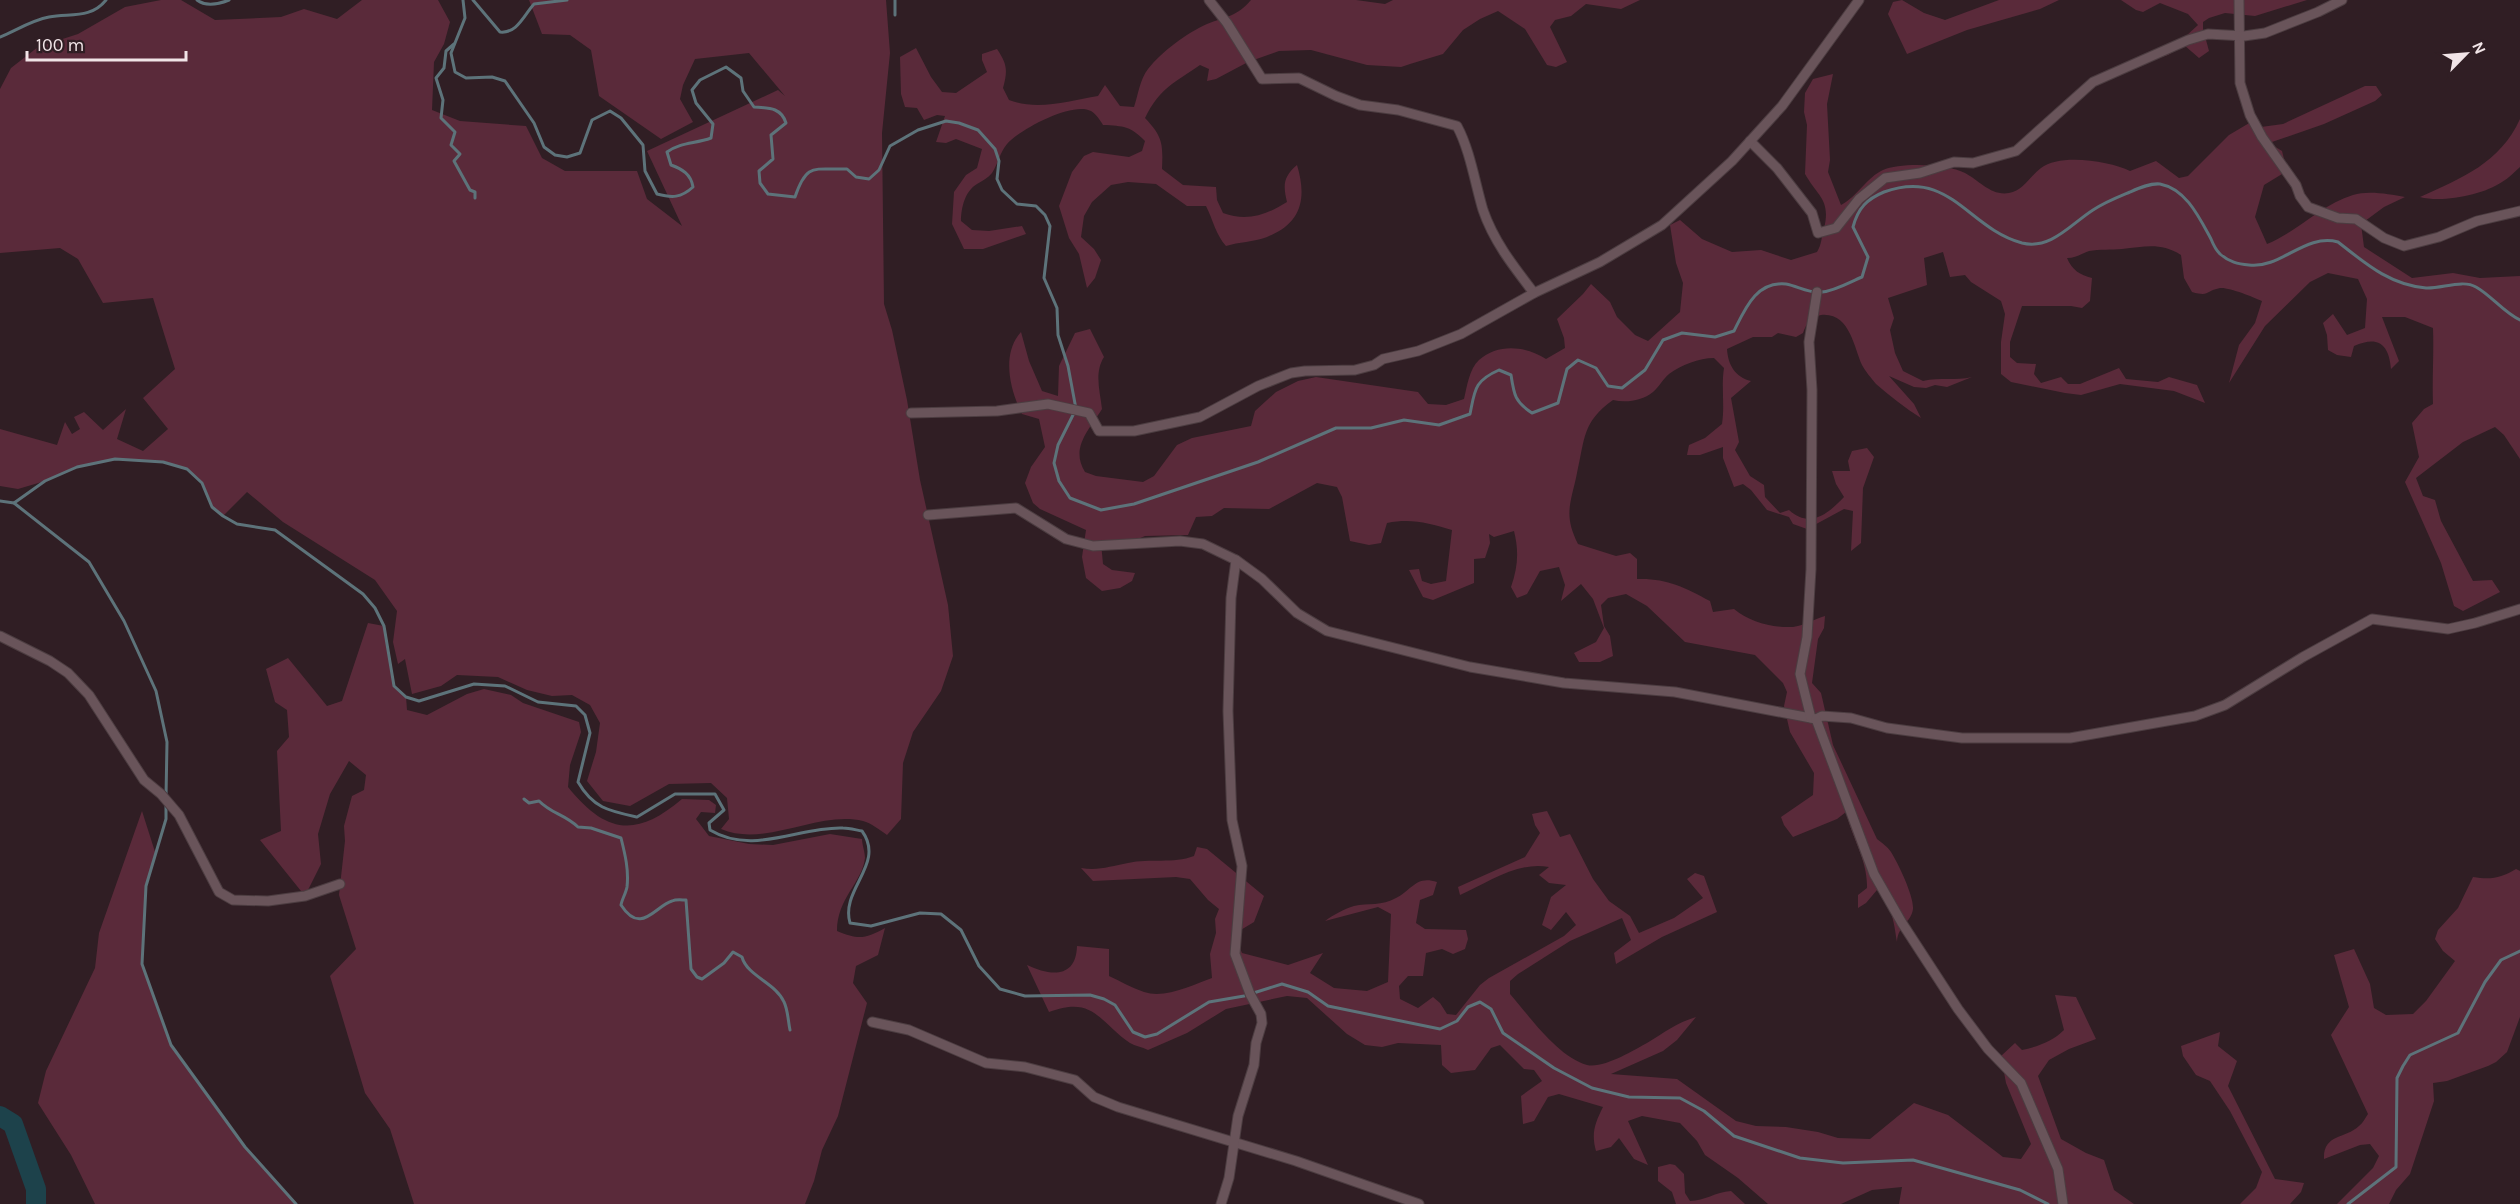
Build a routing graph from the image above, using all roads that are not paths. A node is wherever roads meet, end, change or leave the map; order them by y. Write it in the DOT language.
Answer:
graph roads {
  1 [pos="1209,0"];
  2 [pos="1859,0"];
  3 [pos="2239,0"];
  4 [pos="2342,0"];
  5 [pos="2239,36"];
  6 [pos="1750,141"];
  7 [pos="2520,211"];
  8 [pos="1817,292"];
  9 [pos="1534,293"];
  10 [pos="911,413"];
  11 [pos="928,515"];
  12 [pos="1236,560"];
  13 [pos="2520,609"];
  14 [pos="0,636"];
  15 [pos="1814,719"];
  16 [pos="340,884"];
  17 [pos="872,1022"];
  18 [pos="1234,1143"];
  19 [pos="1221,1204"];
  20 [pos="1419,1204"];
  21 [pos="2063,1204"];
  1 -- 9 [label="street"];
  2 -- 6 [label="street"];
  3 -- 5 [label="street"];
  4 -- 5 [label="street"];
  5 -- 6 [label="street"];
  5 -- 7 [label="street"];
  6 -- 9 [label="street"];
  8 -- 15 [label="street"];
  9 -- 10 [label="street"];
  11 -- 12 [label="street"];
  12 -- 15 [label="street"];
  12 -- 18 [label="street"];
  13 -- 15 [label="street"];
  14 -- 16 [label="street"];
  15 -- 21 [label="street"];
  17 -- 18 [label="street"];
  18 -- 19 [label="street"];
  18 -- 20 [label="street"];
}
